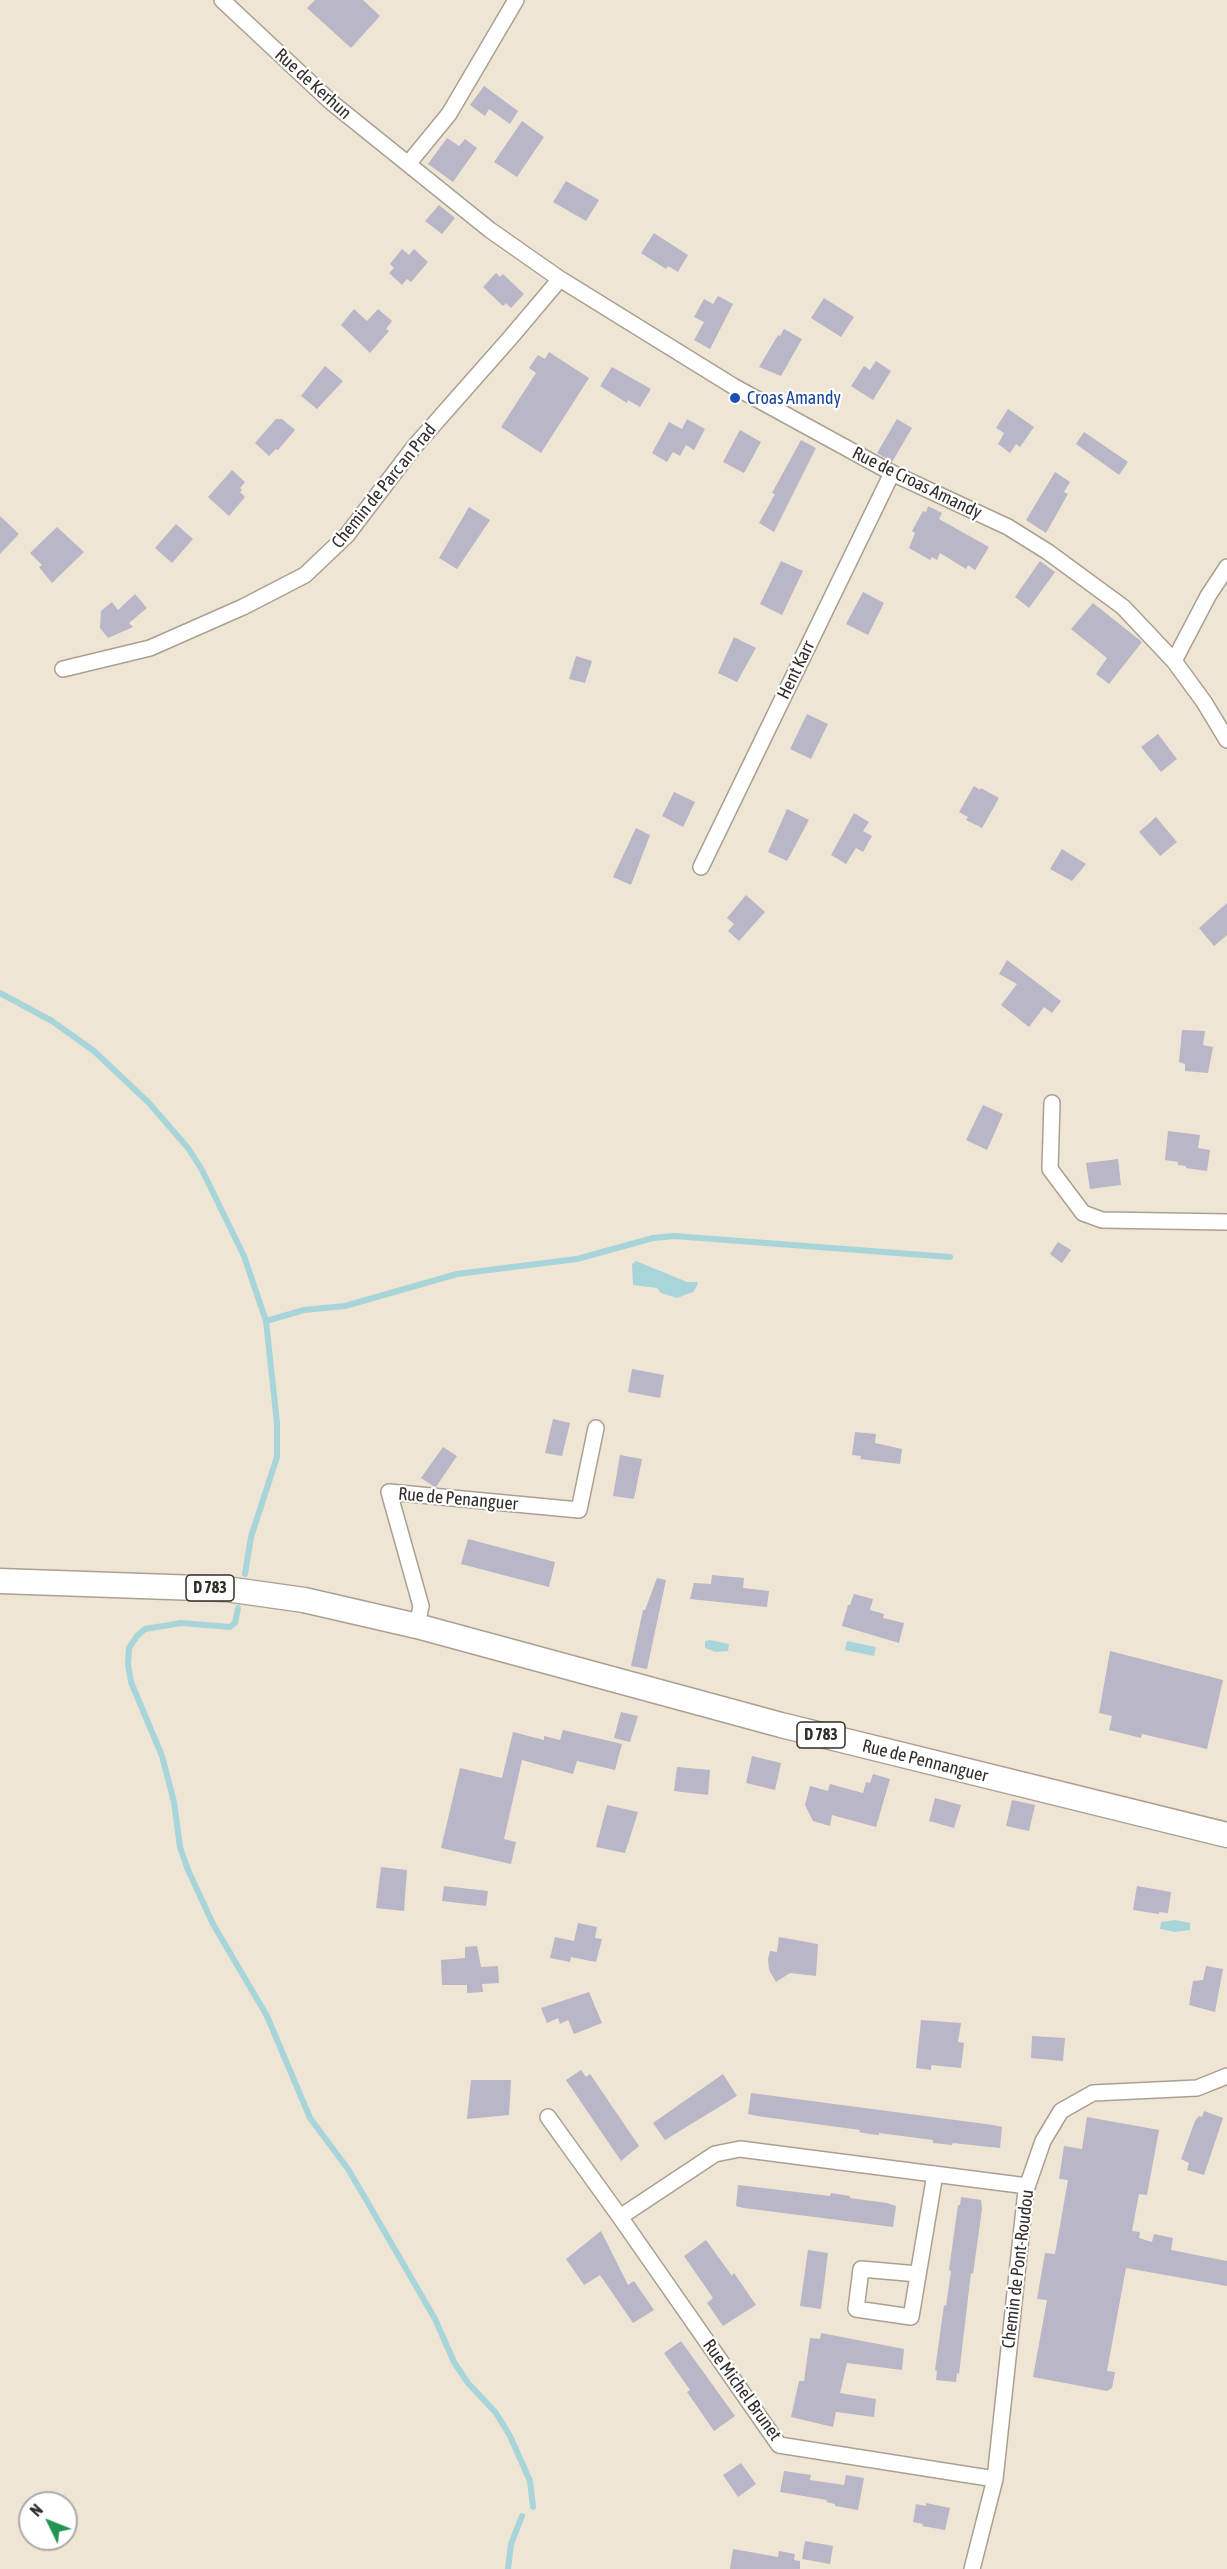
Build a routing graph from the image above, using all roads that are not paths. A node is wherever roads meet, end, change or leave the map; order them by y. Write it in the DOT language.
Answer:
graph roads {
  1 [pos="222,0"];
  2 [pos="516,0"];
  3 [pos="408,164"];
  4 [pos="560,279"];
  5 [pos="892,473"];
  6 [pos="1227,567"];
  7 [pos="1174,661"];
  8 [pos="63,669"];
  9 [pos="1227,740"];
  10 [pos="701,867"];
  11 [pos="1052,1103"];
  12 [pos="1227,1222"];
  13 [pos="597,1428"];
  14 [pos="0,1581"];
  15 [pos="417,1626"];
  16 [pos="1227,1835"];
  17 [pos="1227,2076"];
  18 [pos="548,2117"];
  19 [pos="935,2174"];
  20 [pos="1027,2186"];
  21 [pos="620,2217"];
  22 [pos="918,2274"];
  23 [pos="995,2480"];
  24 [pos="972,2569"];
  1 -- 3 [label="street, Rue de Kerhun"];
  2 -- 3 [label="street"];
  3 -- 4 [label="street, Rue de Kerhun"];
  4 -- 5 [label="street, Rue de Croas Amandy"];
  4 -- 8 [label="street, Chemin de Parc an Prad"];
  5 -- 7 [label="street, Rue de Croas Amandy"];
  5 -- 10 [label="street, Hent Karr"];
  6 -- 7 [label="street"];
  7 -- 9 [label="street, Rue de Croas Amandy"];
  11 -- 12 [label="street"];
  13 -- 15 [label="street, Rue de Penanguer"];
  14 -- 15 [label="main road, D 783"];
  15 -- 16 [label="main road, Rue de Pennanguer / D 783"];
  17 -- 20 [label="street, Chemin de Pont-Roudou"];
  18 -- 21 [label="street, Rue Michel Brunet"];
  19 -- 20 [label="street"];
  19 -- 21 [label="street"];
  19 -- 22 [label="street"];
  20 -- 23 [label="street, Chemin de Pont-Roudou"];
  21 -- 23 [label="street, Rue Michel Brunet"];
  22 -- 22 [label="street"];
  23 -- 24 [label="street, Chemin de Pont-Roudou"];
}
